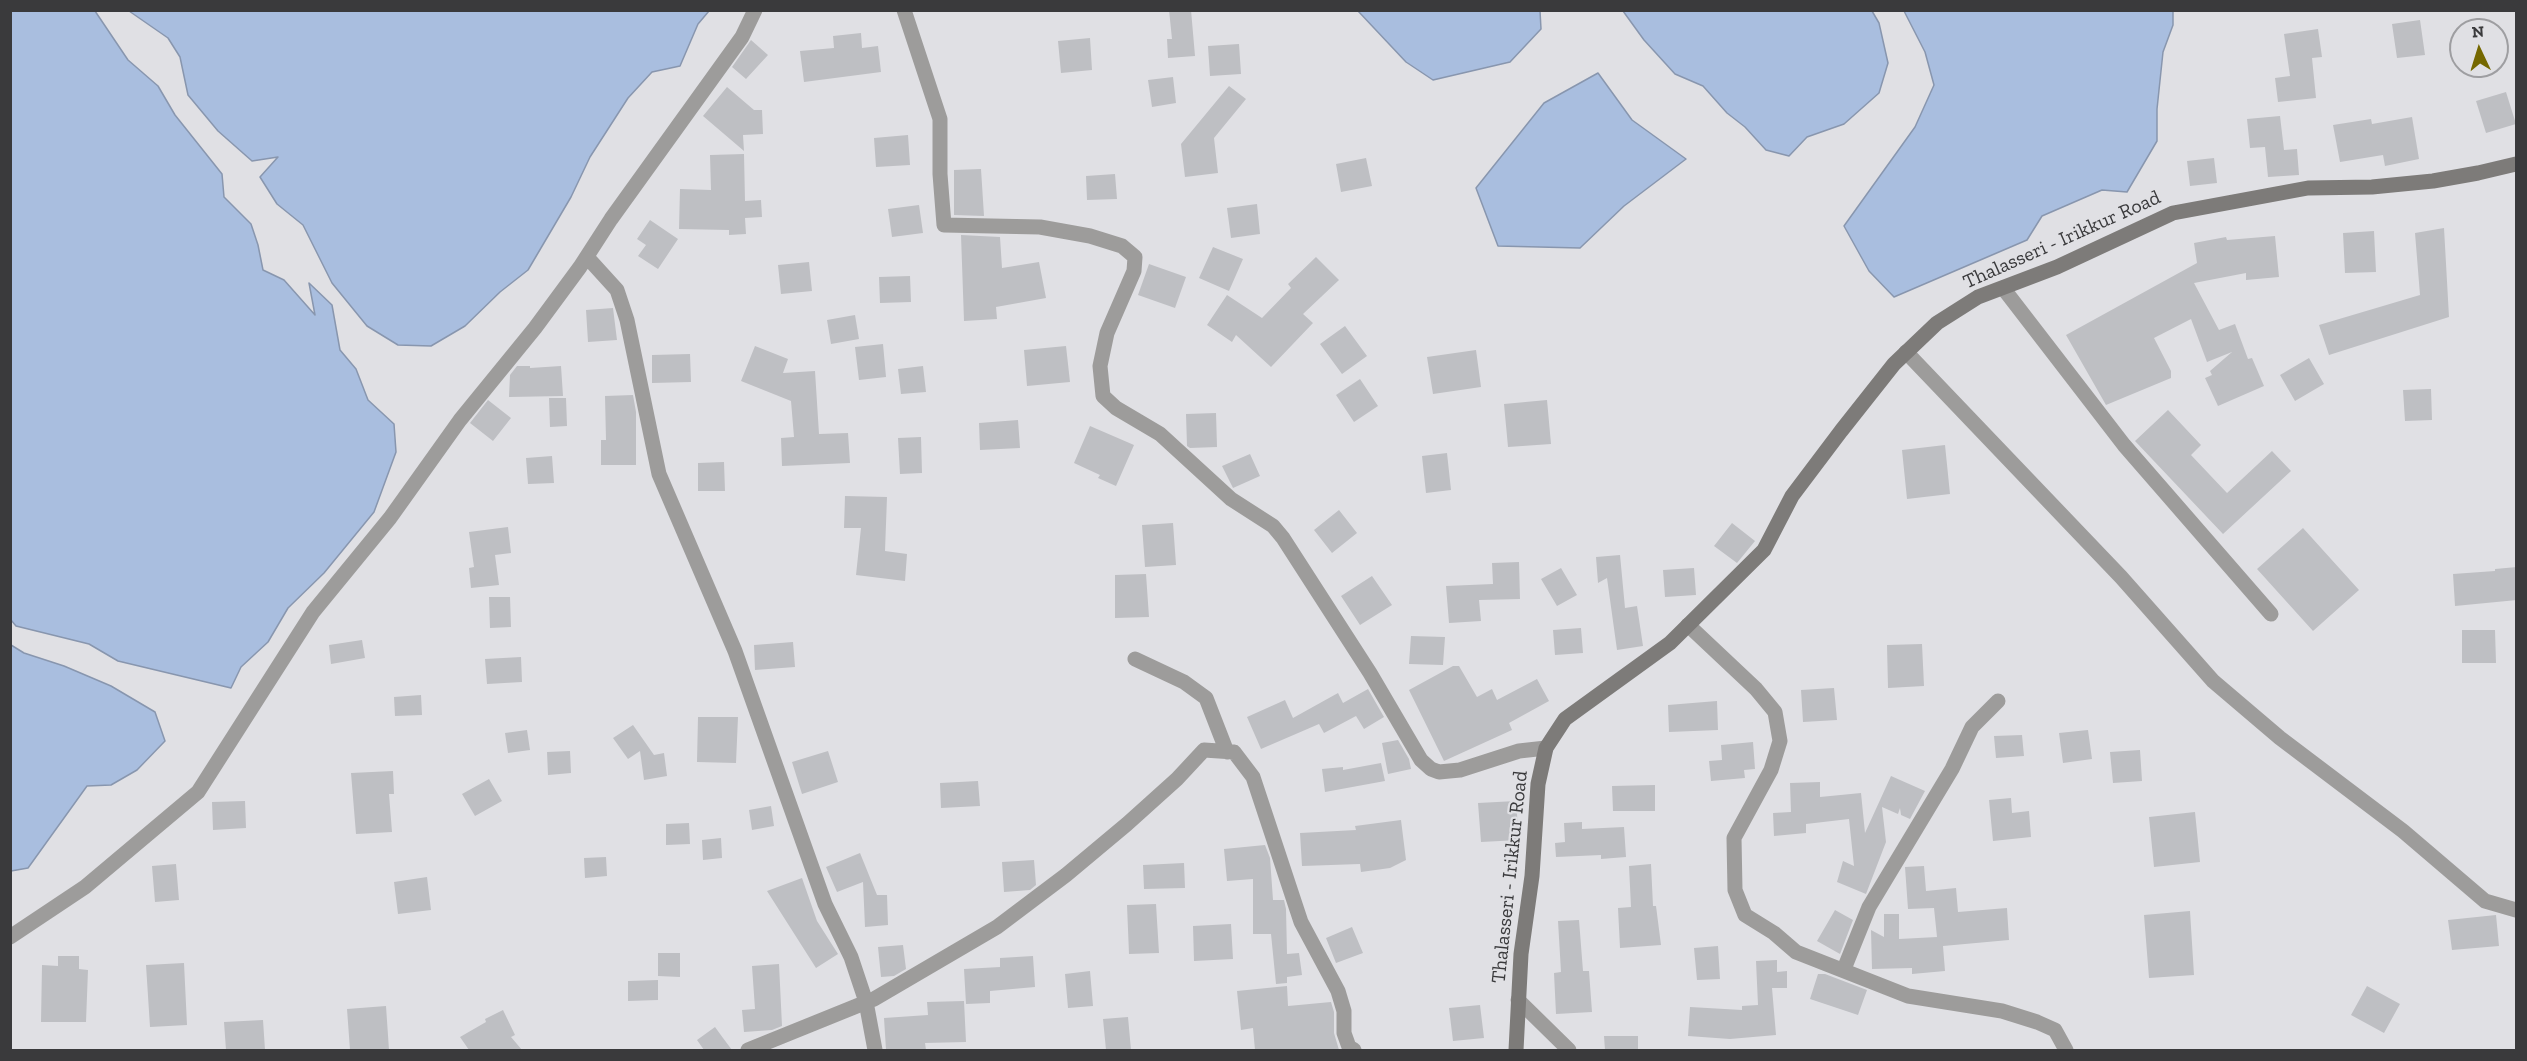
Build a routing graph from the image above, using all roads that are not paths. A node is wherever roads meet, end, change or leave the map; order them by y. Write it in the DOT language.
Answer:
graph roads {
  1 [pos="755,10"];
  2 [pos="904,10"];
  3 [pos="2517,164"];
  4 [pos="586,257"];
  5 [pos="2003,288"];
  6 [pos="1906,352"];
  7 [pos="2271,614"];
  8 [pos="1688,625"];
  9 [pos="1135,659"];
  10 [pos="1998,700"];
  11 [pos="1546,748"];
  12 [pos="1227,752"];
  13 [pos="2517,910"];
  14 [pos="10,937"];
  15 [pos="1844,969"];
  16 [pos="1518,1000"];
  17 [pos="866,1002"];
  18 [pos="748,1050"];
  19 [pos="875,1050"];
  20 [pos="1354,1050"];
  21 [pos="1516,1050"];
  22 [pos="1569,1050"];
  23 [pos="2066,1050"];
  1 -- 4 [label="street"];
  2 -- 11 [label="street"];
  3 -- 5 [label="main road, Thalasseri - Irikkur Road"];
  4 -- 14 [label="street"];
  4 -- 17 [label="street"];
  5 -- 6 [label="main road, Thalasseri - Irikkur Road"];
  5 -- 7 [label="street"];
  6 -- 8 [label="main road, Thalasseri - Irikkur Road"];
  6 -- 13 [label="street"];
  8 -- 11 [label="main road, Thalasseri - Irikkur Road"];
  8 -- 15 [label="street"];
  9 -- 12 [label="street"];
  10 -- 15 [label="street"];
  11 -- 16 [label="main road, Thalasseri - Irikkur Road"];
  12 -- 17 [label="street"];
  12 -- 20 [label="street"];
  15 -- 23 [label="street"];
  16 -- 21 [label="main road, Thalasseri - Irikkur Road"];
  16 -- 22 [label="street"];
  17 -- 18 [label="street"];
  17 -- 19 [label="street"];
}
